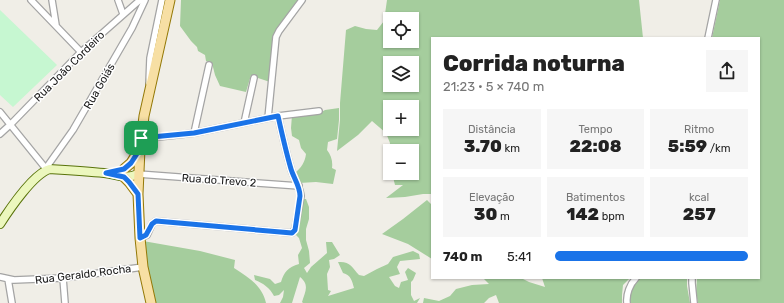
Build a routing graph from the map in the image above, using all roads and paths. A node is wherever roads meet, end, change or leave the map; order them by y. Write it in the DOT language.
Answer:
graph roads {
  1 [pos="33,0"];
  2 [pos="52,0"];
  3 [pos="118,0"];
  4 [pos="140,0"];
  5 [pos="145,0"];
  6 [pos="162,0"];
  7 [pos="170,0"];
  8 [pos="302,0"];
  9 [pos="716,0"];
  10 [pos="123,14"];
  11 [pos="56,25"];
  12 [pos="708,37"];
  13 [pos="81,52"];
  14 [pos="209,65"];
  15 [pos="254,78"];
  16 [pos="149,91"];
  17 [pos="319,111"];
  18 [pos="0,112"];
  19 [pos="278,116"];
  20 [pos="268,118"];
  21 [pos="244,123"];
  22 [pos="11,124"];
  23 [pos="194,133"];
  24 [pos="0,134"];
  25 [pos="141,138"];
  26 [pos="140,149"];
  27 [pos="48,169"];
  28 [pos="124,173"];
  29 [pos="138,174"];
  30 [pos="299,186"];
  31 [pos="138,194"];
  32 [pos="0,224"];
  33 [pos="140,238"];
  34 [pos="143,266"];
  35 [pos="0,277"];
  36 [pos="63,278"];
  37 [pos="8,279"];
  38 [pos="635,279"];
  39 [pos="692,279"];
  40 [pos="12,303"];
  41 [pos="65,303"];
  42 [pos="151,303"];
  43 [pos="627,303"];
  44 [pos="694,303"];
  1 -- 11 [label="street"];
  2 -- 11 [label="street"];
  3 -- 10 [label="street"];
  4 -- 10 [label="street, Rua João Cordeiro"];
  5 -- 27 [label="street, Rua Goiás"];
  6 -- 16 [label="street"];
  7 -- 16 [label="main road"];
  8 -- 20 [label="street"];
  9 -- 12 [label="street"];
  10 -- 13 [label="street, Rua João Cordeiro"];
  11 -- 13 [label="street"];
  13 -- 22 [label="street, Rua João Cordeiro"];
  14 -- 23 [label="street"];
  15 -- 21 [label="street"];
  16 -- 25 [label="main road"];
  17 -- 19 [label="street"];
  18 -- 22 [label="street"];
  19 -- 20 [label="street"];
  19 -- 30 [label="street"];
  20 -- 21 [label="street"];
  21 -- 23 [label="street"];
  22 -- 24 [label="street, Rua João Cordeiro"];
  22 -- 27 [label="street"];
  23 -- 25 [label="street"];
  25 -- 26 [label="main road"];
  26 -- 28 [label="main road"];
  26 -- 29 [label="main road"];
  27 -- 28 [label="street"];
  27 -- 32 [label="street, Rua Goiás"];
  28 -- 29 [label="street"];
  28 -- 31 [label="main road"];
  29 -- 30 [label="street, Rua do Trevo 2"];
  29 -- 31 [label="main road"];
  30 -- 33 [label="street"];
  31 -- 33 [label="main road"];
  33 -- 34 [label="main road"];
  34 -- 36 [label="street, Rua Geraldo Rocha"];
  34 -- 42 [label="main road"];
  35 -- 37 [label="street, Rua Geraldo Rocha"];
  36 -- 37 [label="street, Rua Geraldo Rocha"];
  36 -- 41 [label="street"];
  37 -- 40 [label="street"];
  38 -- 43 [label="street"];
  39 -- 44 [label="street"];
}
